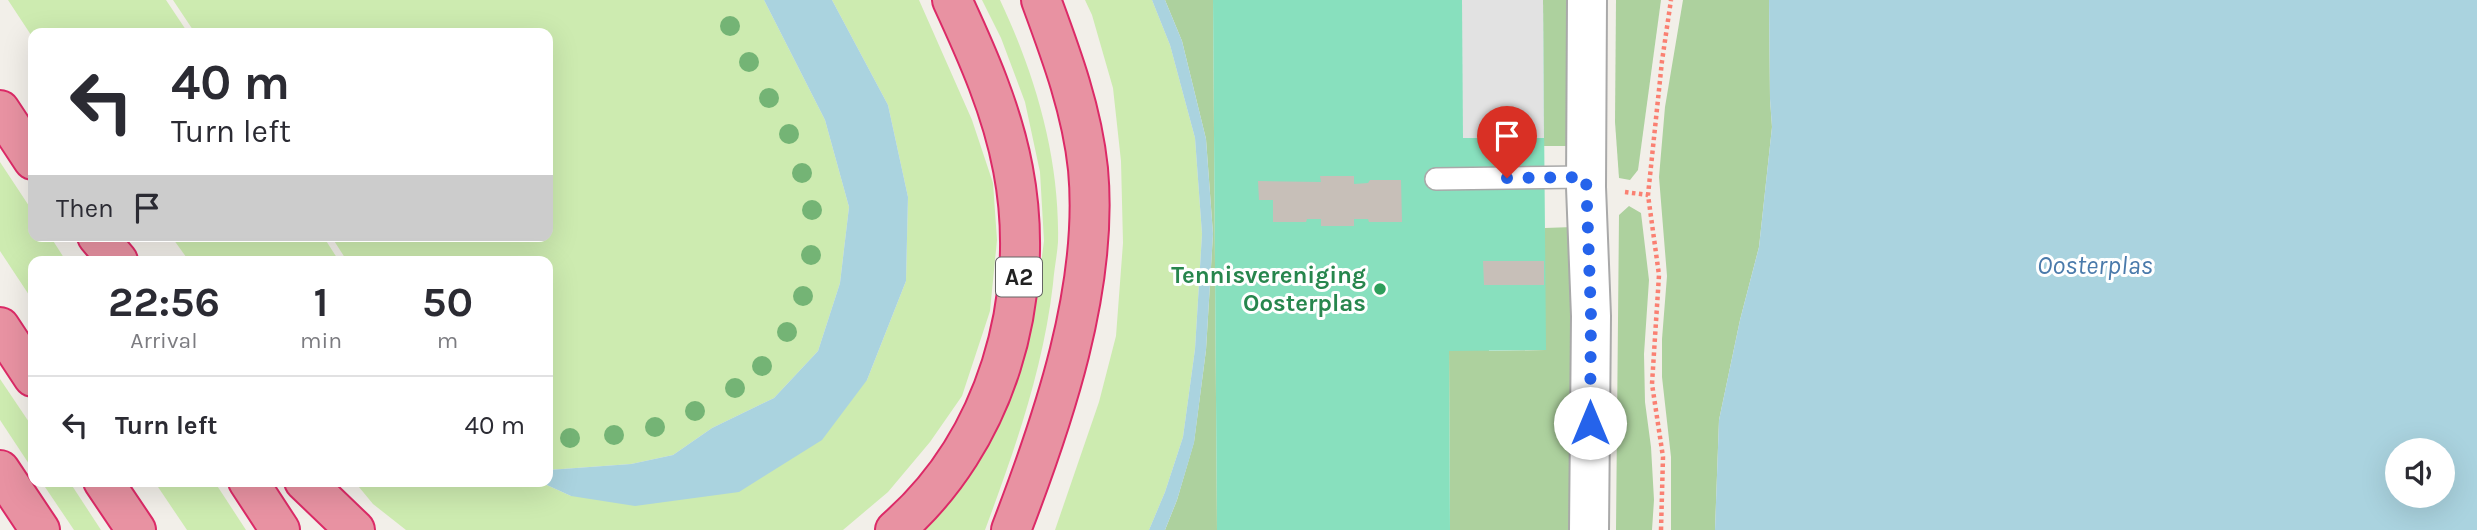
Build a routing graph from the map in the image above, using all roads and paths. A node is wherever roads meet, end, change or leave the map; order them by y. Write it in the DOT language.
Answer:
graph roads {
  1 [pos="952,0"];
  2 [pos="1041,0"];
  3 [pos="1587,0"];
  4 [pos="1671,0"];
  5 [pos="0,110"];
  6 [pos="28,152"];
  7 [pos="1586,177"];
  8 [pos="1436,180"];
  9 [pos="102,242"];
  10 [pos="114,256"];
  11 [pos="0,327"];
  12 [pos="28,369"];
  13 [pos="0,470"];
  14 [pos="107,487"];
  15 [pos="251,487"];
  16 [pos="310,487"];
  17 [pos="40,530"];
  18 [pos="136,530"];
  19 [pos="280,530"];
  20 [pos="355,530"];
  21 [pos="895,530"];
  22 [pos="1011,530"];
  23 [pos="1589,530"];
  24 [pos="1661,530"];
  1 -- 21 [label="highway, A2"];
  2 -- 22 [label="highway"];
  3 -- 7 [label="street"];
  4 -- 24 [label="path"];
  5 -- 6 [label="highway"];
  7 -- 8 [label="lane"];
  7 -- 23 [label="street"];
  9 -- 10 [label="highway"];
  11 -- 12 [label="highway"];
  13 -- 17 [label="highway"];
  14 -- 18 [label="highway"];
  15 -- 19 [label="highway"];
  16 -- 20 [label="highway"];
}
